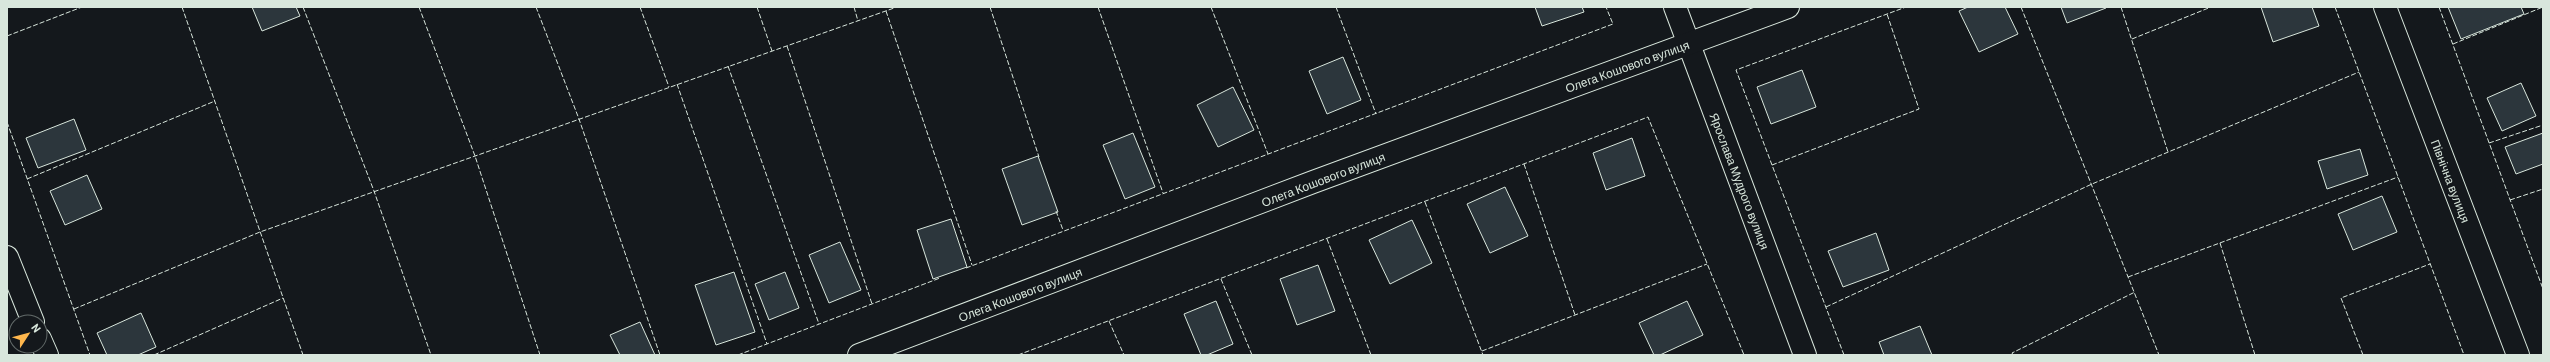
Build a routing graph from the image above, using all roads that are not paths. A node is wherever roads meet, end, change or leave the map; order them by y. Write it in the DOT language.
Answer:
graph roads {
  1 [pos="1675,7"];
  2 [pos="1788,7"];
  3 [pos="2385,7"];
  4 [pos="1688,44"];
  5 [pos="7,258"];
  6 [pos="30,314"];
  7 [pos="859,355"];
  8 [pos="1805,355"];
  9 [pos="2518,355"];
  1 -- 4 [label="street, Ярослава Мудрого вулиця"];
  2 -- 4 [label="street, Олега Кошового вулиця"];
  3 -- 9 [label="street, Північна вулиця"];
  4 -- 7 [label="street, Олега Кошового вулиця"];
  4 -- 8 [label="street, Ярослава Мудрого вулиця"];
  5 -- 6 [label="street"];
}
